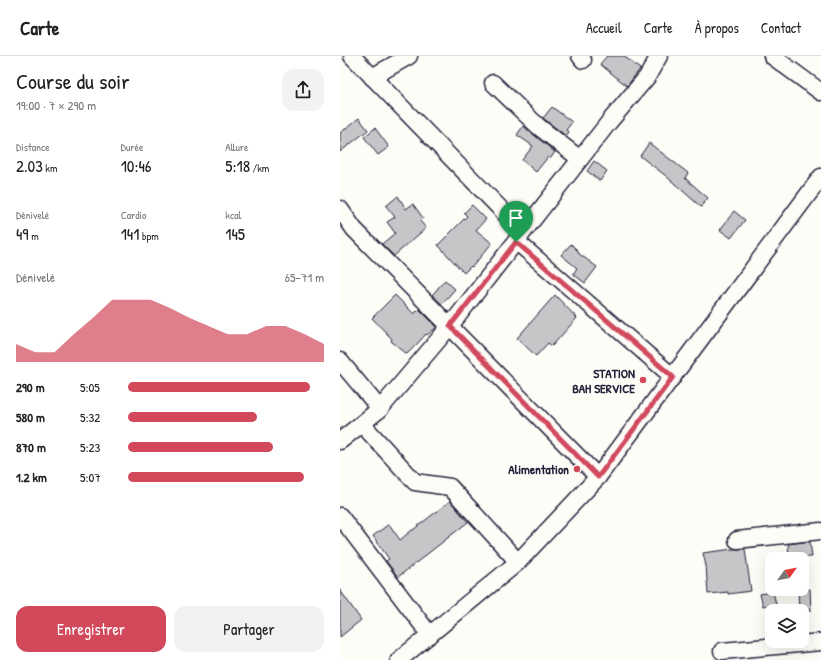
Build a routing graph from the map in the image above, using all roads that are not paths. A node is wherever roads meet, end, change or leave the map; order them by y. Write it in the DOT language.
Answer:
graph roads {
  1 [pos="352,56"];
  2 [pos="409,56"];
  3 [pos="659,56"];
  4 [pos="772,56"];
  5 [pos="372,77"];
  6 [pos="493,83"];
  7 [pos="821,92"];
  8 [pos="580,159"];
  9 [pos="821,177"];
  10 [pos="340,209"];
  11 [pos="520,237"];
  12 [pos="450,326"];
  13 [pos="340,361"];
  14 [pos="673,377"];
  15 [pos="380,409"];
  16 [pos="362,424"];
  17 [pos="340,441"];
  18 [pos="598,477"];
  19 [pos="340,516"];
  20 [pos="821,531"];
  21 [pos="737,540"];
  22 [pos="518,562"];
  23 [pos="430,635"];
  24 [pos="821,642"];
  25 [pos="722,651"];
  26 [pos="399,660"];
  1 -- 5 [label="street"];
  2 -- 5 [label="street"];
  3 -- 8 [label="street"];
  4 -- 7 [label="street"];
  5 -- 11 [label="street"];
  6 -- 8 [label="street"];
  8 -- 11 [label="street"];
  9 -- 14 [label="street"];
  10 -- 12 [label="street"];
  11 -- 12 [label="street"];
  11 -- 14 [label="street"];
  12 -- 15 [label="street"];
  12 -- 18 [label="street"];
  13 -- 15 [label="street"];
  14 -- 18 [label="street"];
  15 -- 16 [label="street"];
  16 -- 17 [label="street"];
  16 -- 22 [label="street"];
  18 -- 22 [label="street"];
  19 -- 23 [label="street"];
  20 -- 21 [label="street"];
  22 -- 23 [label="street"];
  23 -- 26 [label="street"];
  24 -- 25 [label="street"];
}
